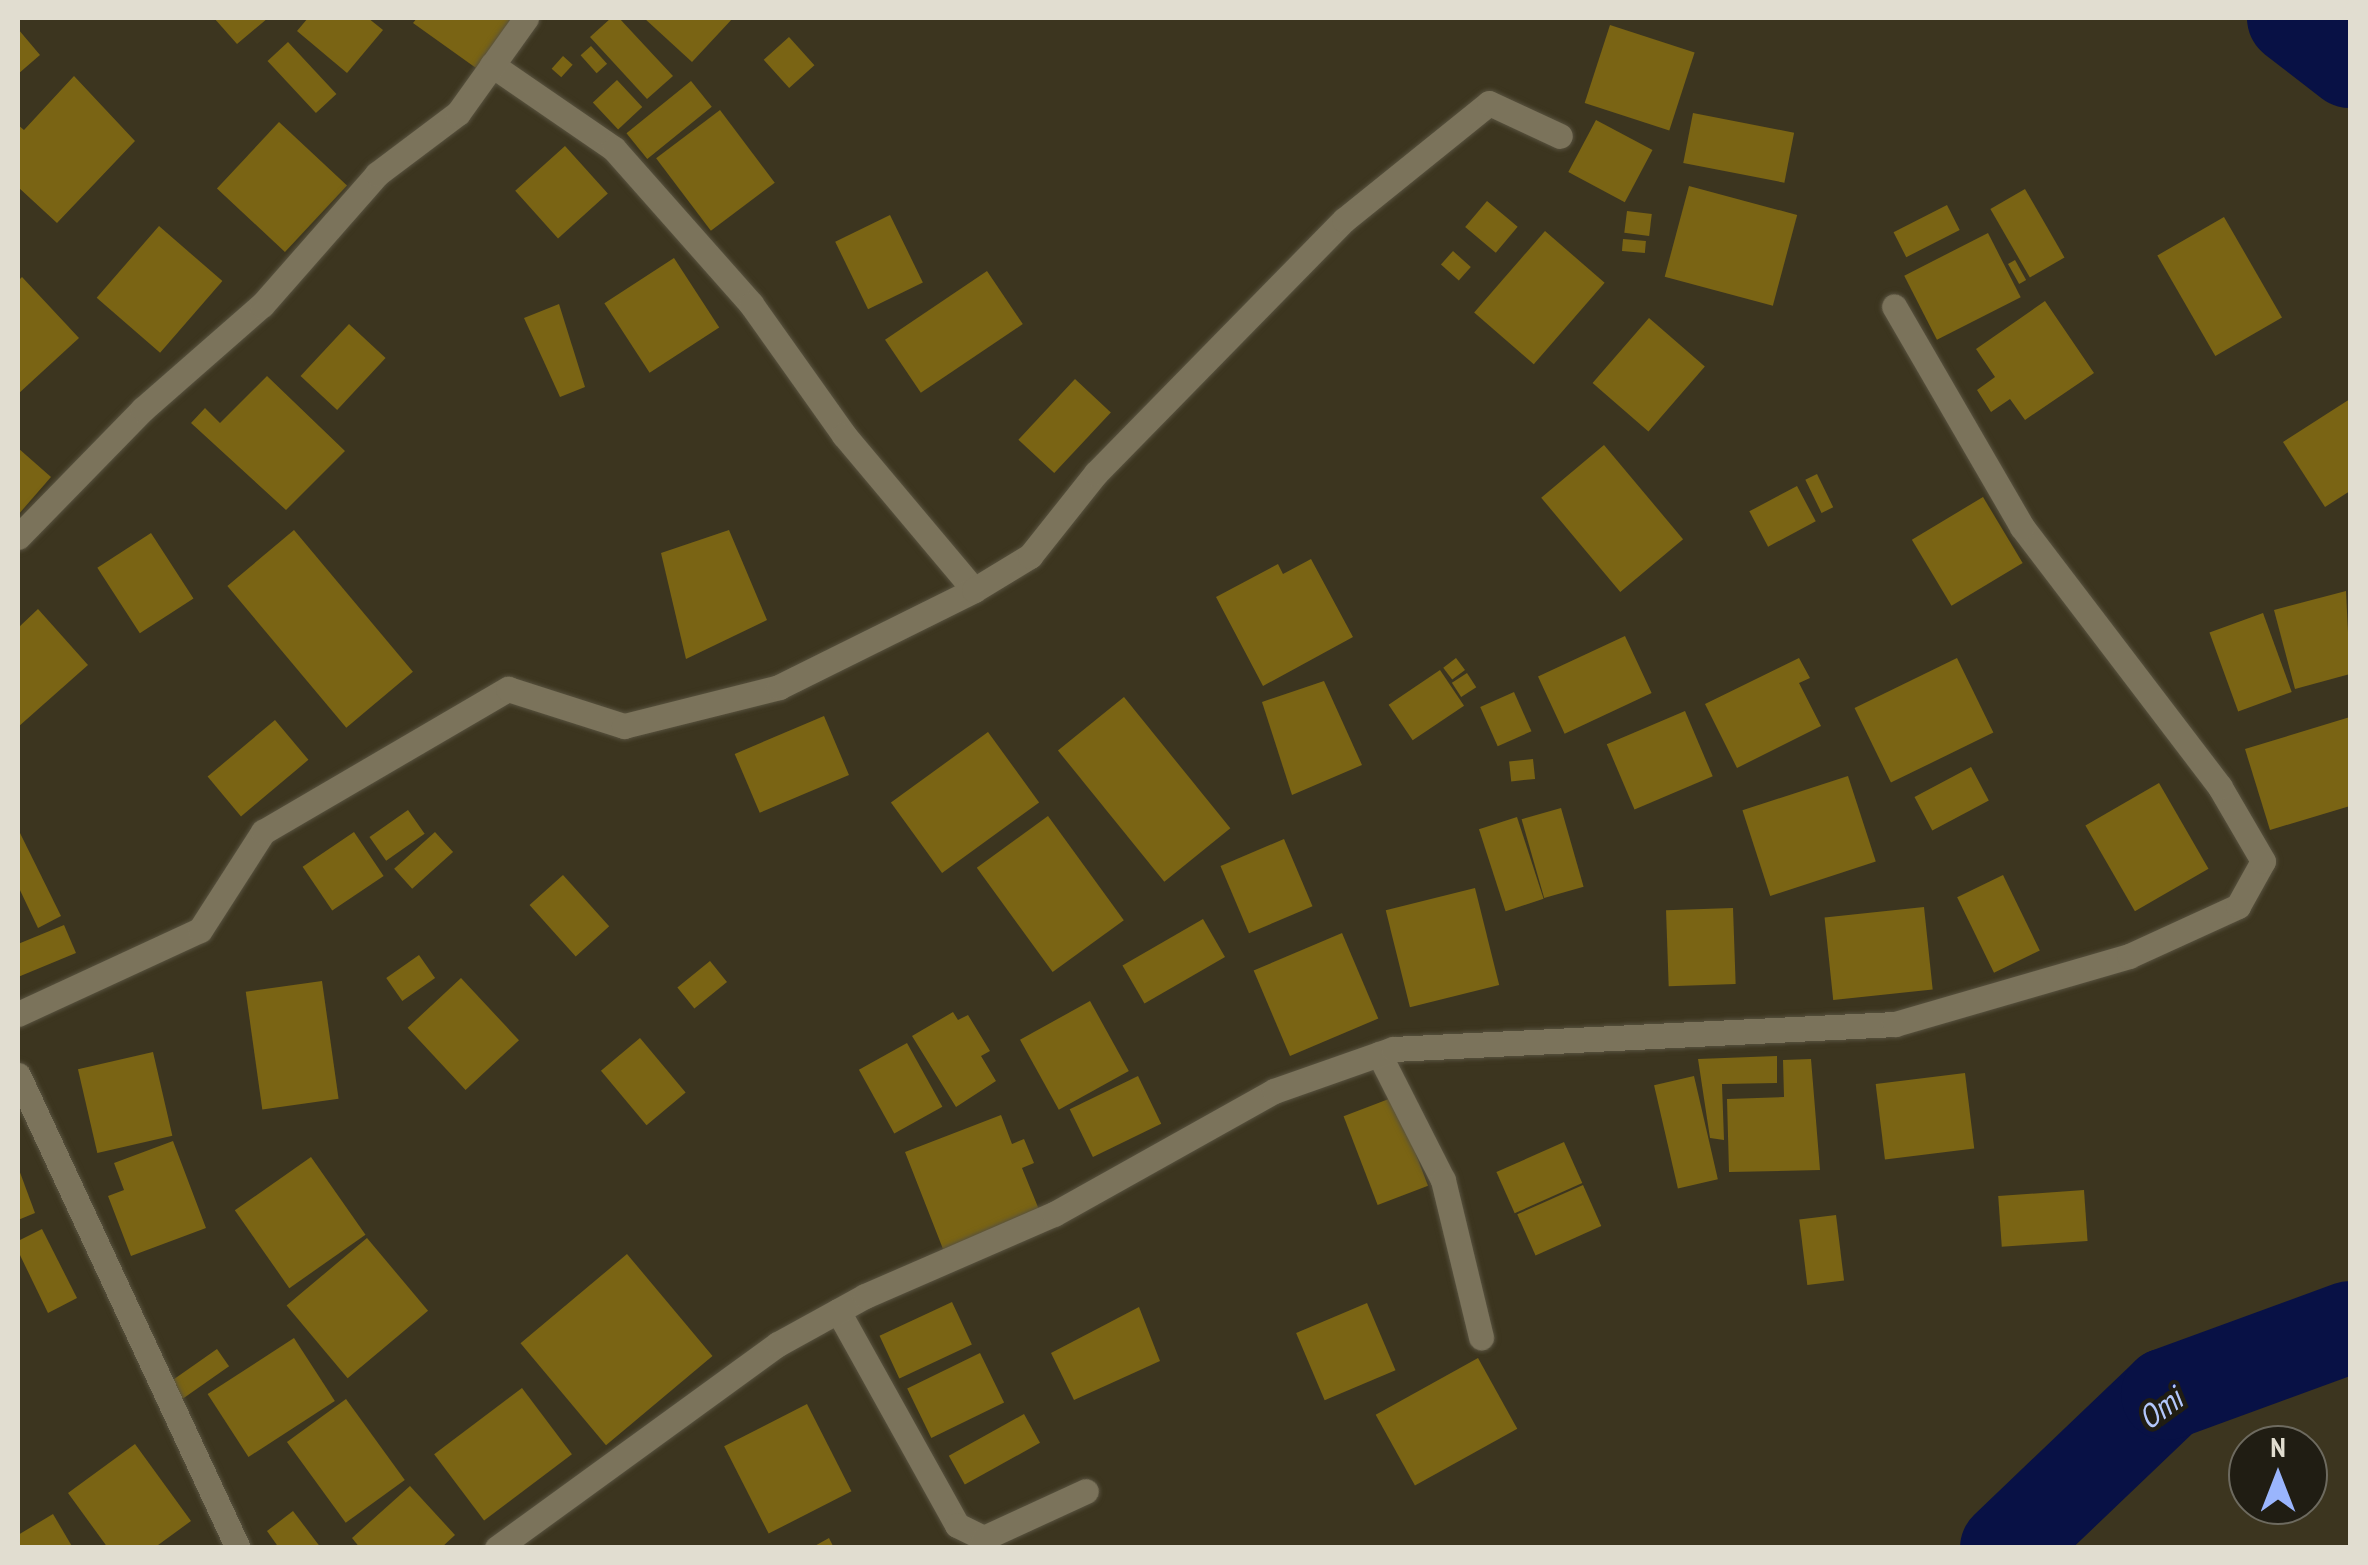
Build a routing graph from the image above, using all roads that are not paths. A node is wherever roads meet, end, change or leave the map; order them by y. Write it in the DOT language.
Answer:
graph roads {
  1 [pos="526,18"];
  2 [pos="492,66"];
  3 [pos="1560,136"];
  4 [pos="1894,306"];
  5 [pos="18,537"];
  6 [pos="974,590"];
  7 [pos="18,1014"];
  8 [pos="1379,1054"];
  9 [pos="18,1075"];
  10 [pos="838,1311"];
  11 [pos="1481,1336"];
  12 [pos="1086,1491"];
  13 [pos="238,1548"];
  14 [pos="497,1548"];
  1 -- 2 [label="street"];
  2 -- 5 [label="street"];
  2 -- 6 [label="street"];
  3 -- 6 [label="street"];
  4 -- 8 [label="street"];
  6 -- 7 [label="street"];
  8 -- 10 [label="street"];
  8 -- 11 [label="street"];
  9 -- 13 [label="street"];
  10 -- 12 [label="street"];
  10 -- 14 [label="street"];
}
